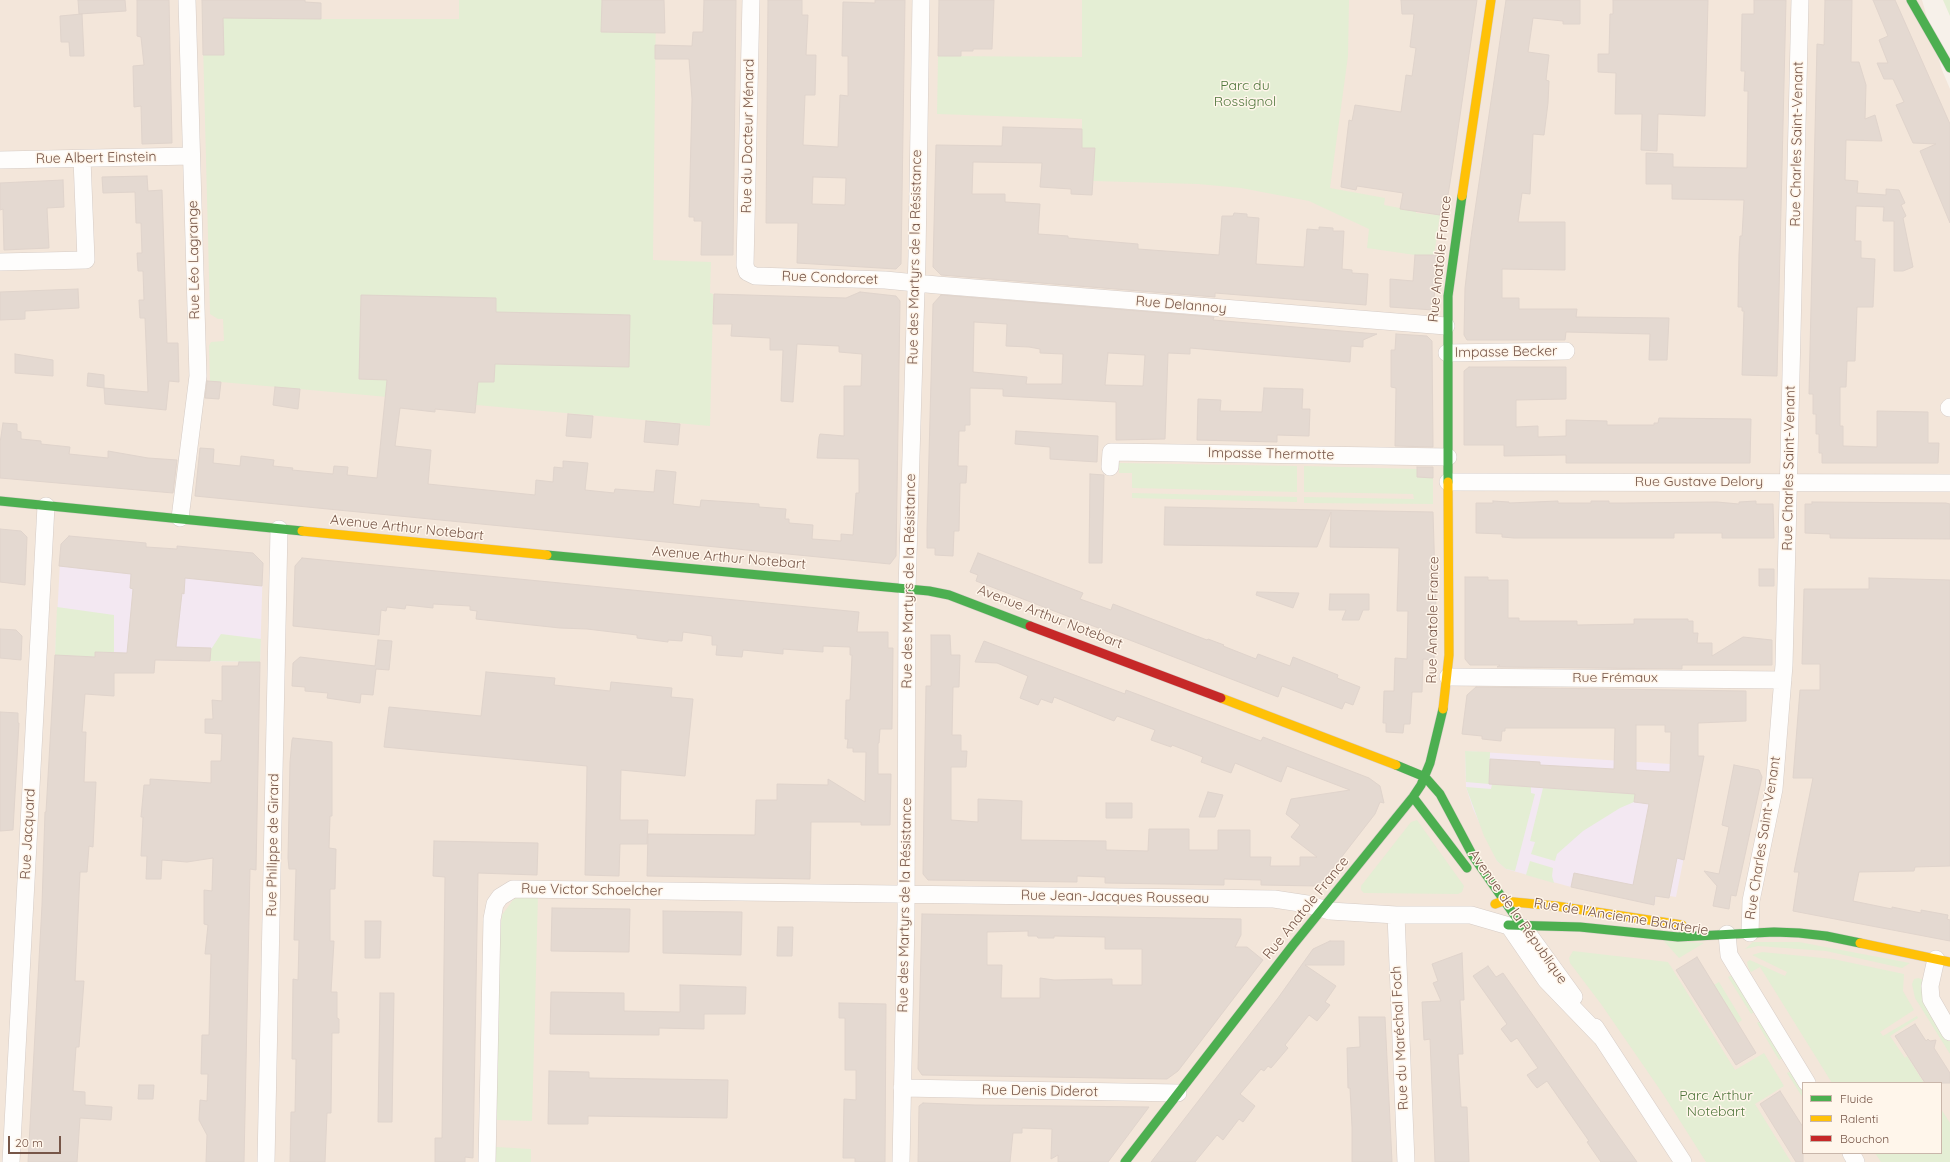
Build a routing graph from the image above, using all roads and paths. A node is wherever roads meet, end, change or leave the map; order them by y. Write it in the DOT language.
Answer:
graph roads {
  1 [pos="186,0"];
  2 [pos="751,0"];
  3 [pos="921,0"];
  4 [pos="1491,0"];
  5 [pos="1800,0"];
  6 [pos="1911,0"];
  7 [pos="1922,0"];
  8 [pos="1950,68"];
  9 [pos="191,156"];
  10 [pos="82,159"];
  11 [pos="0,160"];
  12 [pos="0,262"];
  13 [pos="747,272"];
  14 [pos="915,283"];
  15 [pos="1446,326"];
  16 [pos="1566,351"];
  17 [pos="1446,353"];
  18 [pos="1448,457"];
  19 [pos="1110,468"];
  20 [pos="1448,482"];
  21 [pos="1788,483"];
  22 [pos="1950,483"];
  23 [pos="0,501"];
  24 [pos="46,506"];
  25 [pos="180,518"];
  26 [pos="279,529"];
  27 [pos="907,589"];
  28 [pos="1448,677"];
  29 [pos="1783,680"];
  30 [pos="1425,777"];
  31 [pos="1413,797"];
  32 [pos="1472,874"];
  33 [pos="906,894"];
  34 [pos="1495,901"];
  35 [pos="1323,909"];
  36 [pos="1396,915"];
  37 [pos="1471,915"];
  38 [pos="1516,926"];
  39 [pos="1750,933"];
  40 [pos="1727,934"];
  41 [pos="1943,961"];
  42 [pos="1950,1032"];
  43 [pos="1806,1082"];
  44 [pos="902,1088"];
  45 [pos="1178,1093"];
  46 [pos="11,1162"];
  47 [pos="266,1162"];
  48 [pos="487,1162"];
  49 [pos="901,1162"];
  50 [pos="1125,1162"];
  51 [pos="1406,1162"];
  52 [pos="1683,1162"];
  1 -- 9 [label="street, Rue Léo Lagrange"];
  2 -- 13 [label="street, Rue du Docteur Ménard"];
  3 -- 14 [label="street, Rue des Martyrs de la Résistance"];
  4 -- 15 [label="street, Rue Anatole France"];
  5 -- 21 [label="street, Rue Charles Saint-Venant"];
  6 -- 8 [label="street"];
  7 -- 8 [label="street"];
  9 -- 10 [label="street, Rue Albert Einstein"];
  9 -- 25 [label="street, Rue Léo Lagrange"];
  10 -- 11 [label="street, Rue Albert Einstein"];
  10 -- 12 [label="street"];
  13 -- 14 [label="street, Rue Condorcet"];
  14 -- 15 [label="street, Rue Delannoy"];
  14 -- 27 [label="street, Rue des Martyrs de la Résistance"];
  15 -- 17 [label="street, Rue Anatole France"];
  16 -- 17 [label="street, Impasse Becker"];
  17 -- 18 [label="street, Rue Anatole France"];
  18 -- 19 [label="street, Impasse Thermotte"];
  18 -- 20 [label="street, Rue Anatole France"];
  20 -- 21 [label="street, Rue Gustave Delory"];
  20 -- 28 [label="street, Rue Anatole France"];
  21 -- 22 [label="street, Rue Gustave Delory"];
  21 -- 29 [label="street, Rue Charles Saint-Venant"];
  23 -- 24 [label="street, Avenue Arthur Notebart"];
  24 -- 25 [label="street, Avenue Arthur Notebart"];
  24 -- 46 [label="street, Rue Jacquard"];
  25 -- 26 [label="street, Avenue Arthur Notebart"];
  26 -- 27 [label="street, Avenue Arthur Notebart"];
  26 -- 47 [label="street, Rue Philippe de Girard"];
  27 -- 30 [label="street, Avenue Arthur Notebart"];
  27 -- 33 [label="street, Rue des Martyrs de la Résistance"];
  28 -- 29 [label="street, Rue Frémaux"];
  28 -- 30 [label="street, Rue Anatole France"];
  29 -- 39 [label="street, Rue Charles Saint-Venant"];
  30 -- 31 [label="street, Rue Anatole France"];
  30 -- 34 [label="street, Avenue de la République"];
  31 -- 32 [label="street, Avenue de la République"];
  31 -- 35 [label="street, Rue Anatole France"];
  33 -- 35 [label="street, Rue Jean-Jacques Rousseau"];
  33 -- 44 [label="street, Rue des Martyrs de la Résistance"];
  33 -- 48 [label="street, Rue Victor Schoelcher"];
  34 -- 37 [label="street, Rue de l'Ancienne Balaterie"];
  34 -- 38 [label="street, Avenue de la République"];
  34 -- 38 [label="street, Avenue de la République"];
  34 -- 40 [label="street, Rue de l'Ancienne Balaterie"];
  35 -- 36 [label="street, Rue de l'Ancienne Balaterie"];
  35 -- 45 [label="street, Rue Anatole France"];
  36 -- 37 [label="street, Rue de l'Ancienne Balaterie"];
  36 -- 51 [label="street, Rue du Maréchal Foch"];
  37 -- 38 [label="street, Rue de l'Ancienne Balaterie"];
  38 -- 40 [label="street, Rue de l'Ancienne Balaterie"];
  38 -- 52 [label="street, Avenue de la République"];
  39 -- 40 [label="street, Rue de l'Ancienne Balaterie"];
  39 -- 41 [label="street, Rue de l'Ancienne Balaterie"];
  40 -- 43 [label="street"];
  41 -- 42 [label="street"];
  44 -- 45 [label="street, Rue Denis Diderot"];
  44 -- 49 [label="street, Rue des Martyrs de la Résistance"];
  45 -- 50 [label="street, Rue Anatole France"];
}
